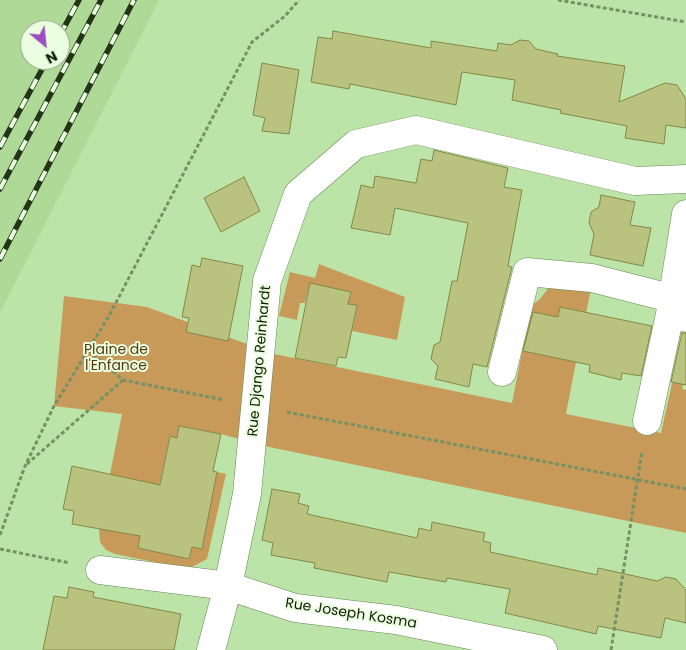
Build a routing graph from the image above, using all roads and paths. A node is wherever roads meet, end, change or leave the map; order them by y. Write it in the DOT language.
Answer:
graph roads {
  1 [pos="299,0"];
  2 [pos="558,0"];
  3 [pos="686,22"];
  4 [pos="686,180"];
  5 [pos="686,214"];
  6 [pos="677,310"];
  7 [pos="88,350"];
  8 [pos="502,372"];
  9 [pos="123,380"];
  10 [pos="256,406"];
  11 [pos="647,421"];
  12 [pos="25,466"];
  13 [pos="638,480"];
  14 [pos="686,489"];
  15 [pos="0,535"];
  16 [pos="0,549"];
  17 [pos="100,570"];
  18 [pos="228,586"];
  19 [pos="211,650"];
  20 [pos="542,650"];
  21 [pos="611,650"];
  1 -- 7 [label="path"];
  2 -- 3 [label="path"];
  4 -- 10 [label="street, Rue Django Reinhardt"];
  5 -- 6 [label="street"];
  6 -- 8 [label="street"];
  6 -- 11 [label="street"];
  7 -- 9 [label="path"];
  7 -- 12 [label="path"];
  9 -- 10 [label="path"];
  9 -- 12 [label="path"];
  10 -- 13 [label="path"];
  10 -- 18 [label="street, Rue Django Reinhardt"];
  12 -- 15 [label="path"];
  13 -- 14 [label="path"];
  13 -- 21 [label="path"];
  16 -- 17 [label="path"];
  17 -- 18 [label="street, Rue Joseph Kosma"];
  18 -- 19 [label="street, Rue Django Reinhardt"];
  18 -- 20 [label="street, Rue Joseph Kosma"];
}
